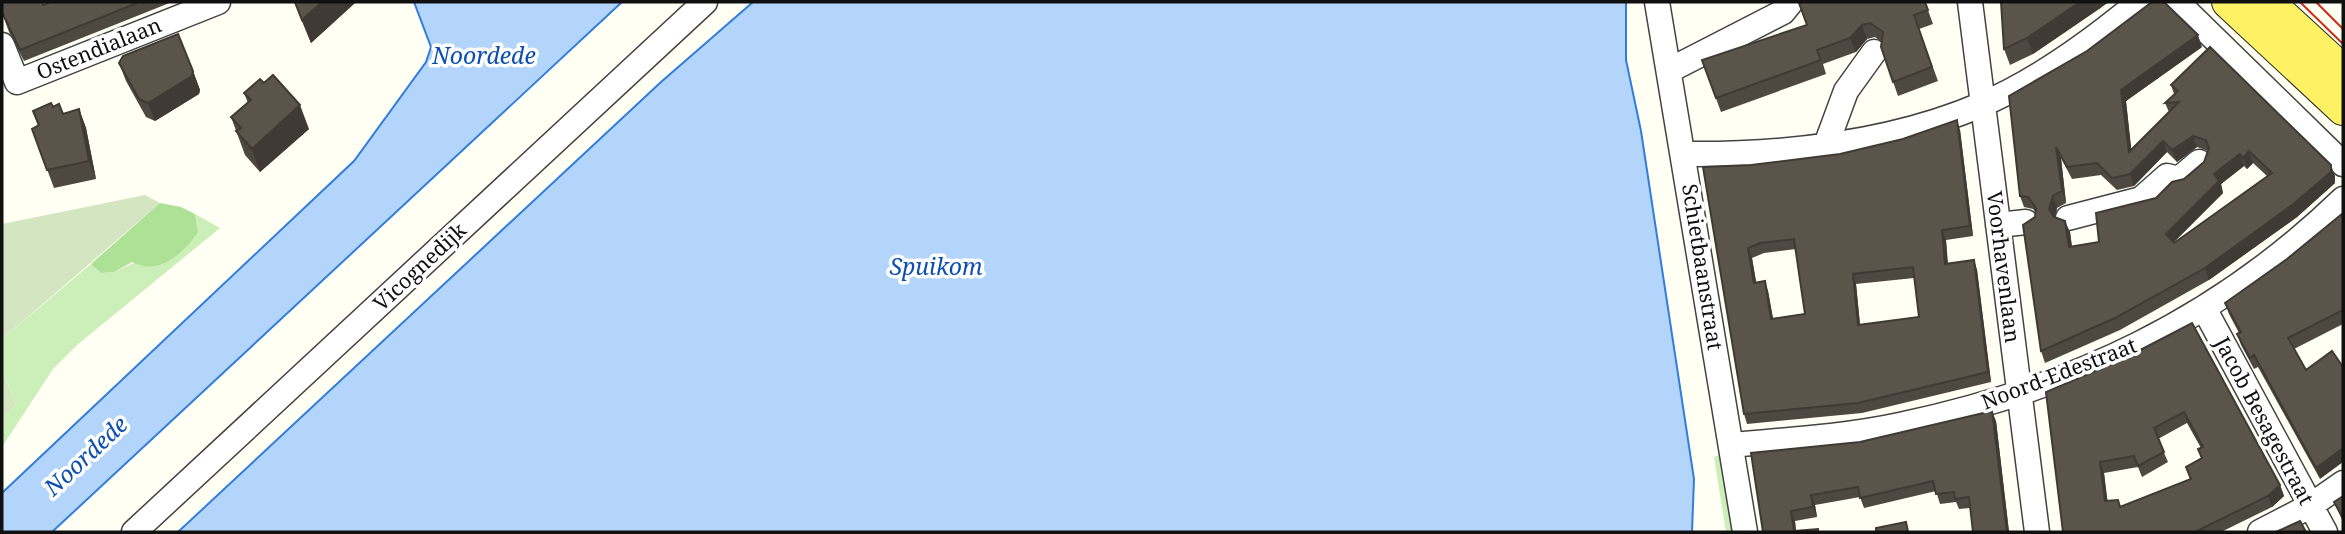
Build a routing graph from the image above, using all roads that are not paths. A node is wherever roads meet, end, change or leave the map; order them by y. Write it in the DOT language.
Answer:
graph roads {
  1 [pos="218,2"];
  2 [pos="705,2"];
  3 [pos="1657,2"];
  4 [pos="1791,2"];
  5 [pos="1970,2"];
  6 [pos="2139,2"];
  7 [pos="2177,2"];
  8 [pos="2228,2"];
  9 [pos="2268,2"];
  10 [pos="2,45"];
  11 [pos="1874,52"];
  12 [pos="1670,70"];
  13 [pos="2343,71"];
  14 [pos="9,85"];
  15 [pos="1983,104"];
  16 [pos="2343,108"];
  17 [pos="1826,145"];
  18 [pos="1684,154"];
  19 [pos="2199,162"];
  20 [pos="2343,164"];
  21 [pos="2343,199"];
  22 [pos="2068,218"];
  23 [pos="2026,222"];
  24 [pos="1998,225"];
  25 [pos="2205,310"];
  26 [pos="2019,393"];
  27 [pos="1731,445"];
  28 [pos="2343,483"];
  29 [pos="2310,506"];
  30 [pos="134,532"];
  31 [pos="1745,532"];
  32 [pos="2037,532"];
  33 [pos="2260,532"];
  34 [pos="2325,532"];
  1 -- 14 [label="street, Ostendialaan"];
  2 -- 30 [label="street, Vicognedijk"];
  3 -- 12 [label="street, Schietbaanstraat"];
  4 -- 12 [label="street"];
  5 -- 15 [label="street, Voorhavenlaan"];
  6 -- 15 [label="street"];
  7 -- 20 [label="street"];
  8 -- 16 [label="main road"];
  9 -- 13 [label="main road"];
  10 -- 14 [label="street, Ostendialaan"];
  11 -- 17 [label="street"];
  12 -- 18 [label="street, Schietbaanstraat"];
  15 -- 17 [label="street"];
  15 -- 24 [label="street, Voorhavenlaan"];
  17 -- 18 [label="street"];
  18 -- 27 [label="street, Schietbaanstraat"];
  19 -- 22 [label="street"];
  21 -- 25 [label="street, Noord-Edestraat"];
  23 -- 24 [label="street"];
  24 -- 26 [label="street, Voorhavenlaan"];
  25 -- 26 [label="street, Noord-Edestraat"];
  25 -- 29 [label="street, Jacob Besagestraat"];
  26 -- 27 [label="street, Noord-Edestraat"];
  26 -- 32 [label="street, Voorhavenlaan"];
  27 -- 31 [label="street, Schietbaanstraat"];
  28 -- 29 [label="street"];
  29 -- 33 [label="street"];
  29 -- 34 [label="street, Jacob Besagestraat"];
}
